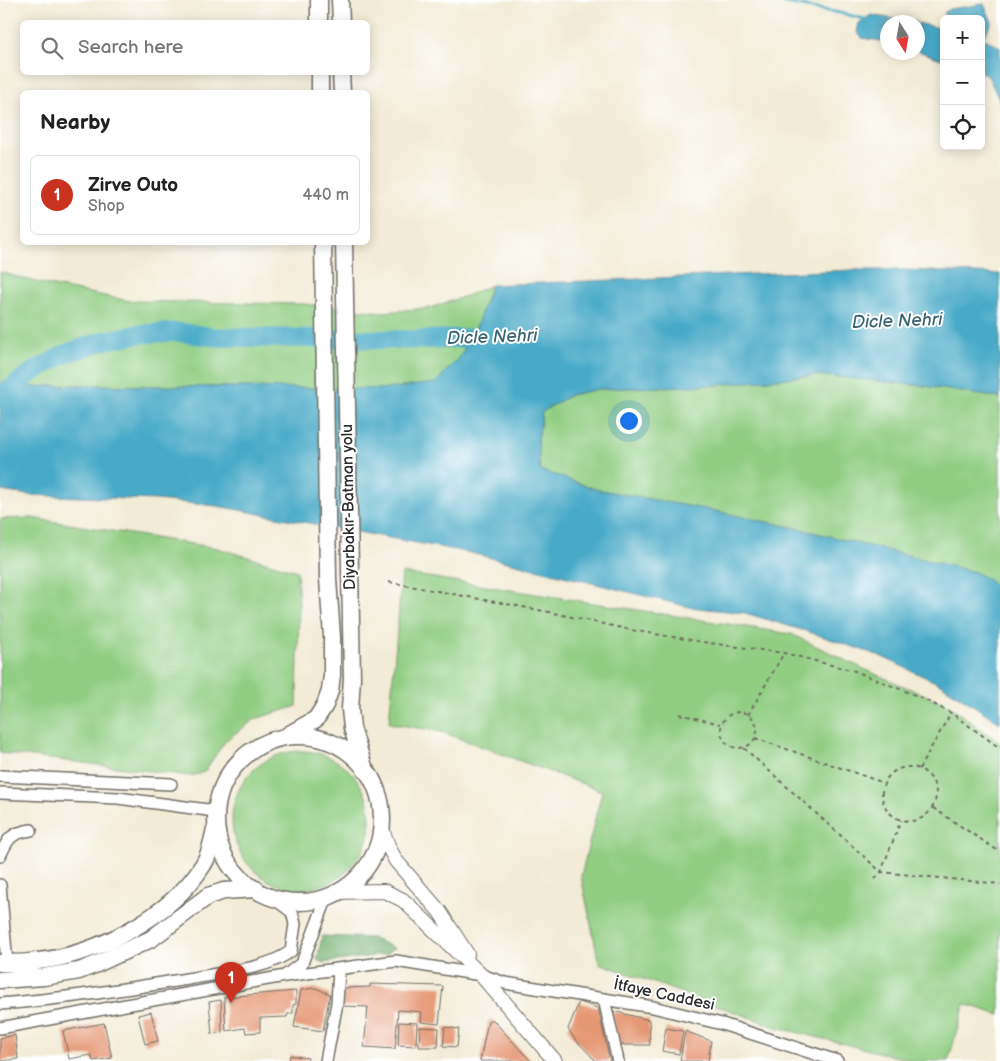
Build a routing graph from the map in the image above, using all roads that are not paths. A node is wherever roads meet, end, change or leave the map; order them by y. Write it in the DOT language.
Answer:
graph roads {
  1 [pos="319,0"];
  2 [pos="340,0"];
  3 [pos="319,20"];
  4 [pos="341,20"];
  5 [pos="320,75"];
  6 [pos="342,75"];
  7 [pos="320,90"];
  8 [pos="342,90"];
  9 [pos="323,245"];
  10 [pos="344,245"];
  11 [pos="286,736"];
  12 [pos="365,770"];
  13 [pos="0,776"];
  14 [pos="171,784"];
  15 [pos="0,793"];
  16 [pos="216,818"];
  17 [pos="381,826"];
  18 [pos="31,830"];
  19 [pos="0,856"];
  20 [pos="0,885"];
  21 [pos="256,889"];
  22 [pos="331,894"];
  23 [pos="272,898"];
  24 [pos="1,914"];
  25 [pos="4,963"];
  26 [pos="339,969"];
  27 [pos="285,976"];
  28 [pos="481,976"];
  29 [pos="0,980"];
  30 [pos="604,999"];
  31 [pos="0,1004"];
  32 [pos="0,1028"];
  33 [pos="820,1059"];
  34 [pos="326,1061"];
  35 [pos="555,1061"];
  36 [pos="618,1061"];
  37 [pos="836,1061"];
  1 -- 3 [label="highway"];
  2 -- 4 [label="highway"];
  5 -- 7 [label="highway"];
  6 -- 8 [label="highway"];
  9 -- 11 [label="highway, Diyarbakır-Batman yolu"];
  10 -- 12 [label="highway, Diyarbakır-Batman yolu"];
  11 -- 12 [label="highway"];
  11 -- 16 [label="highway"];
  12 -- 17 [label="highway"];
  13 -- 14 [label="street"];
  15 -- 16 [label="street"];
  16 -- 21 [label="highway"];
  16 -- 25 [label="highway"];
  17 -- 22 [label="highway"];
  17 -- 28 [label="main road"];
  18 -- 19 [label="street"];
  20 -- 24 [label="street"];
  21 -- 23 [label="highway"];
  21 -- 29 [label="highway"];
  22 -- 23 [label="highway"];
  22 -- 27 [label="street"];
  22 -- 28 [label="main road"];
  23 -- 31 [label="street"];
  24 -- 25 [label="street"];
  26 -- 27 [label="street, İtfaye Caddesi"];
  26 -- 28 [label="street, İtfaye Caddesi"];
  26 -- 34 [label="street"];
  27 -- 32 [label="street, İtfaye Caddesi"];
  28 -- 30 [label="street, İtfaye Caddesi"];
  28 -- 35 [label="main road"];
  30 -- 33 [label="street, İtfaye Caddesi"];
  30 -- 36 [label="street"];
  33 -- 37 [label="street, İtfaye Caddesi"];
}
